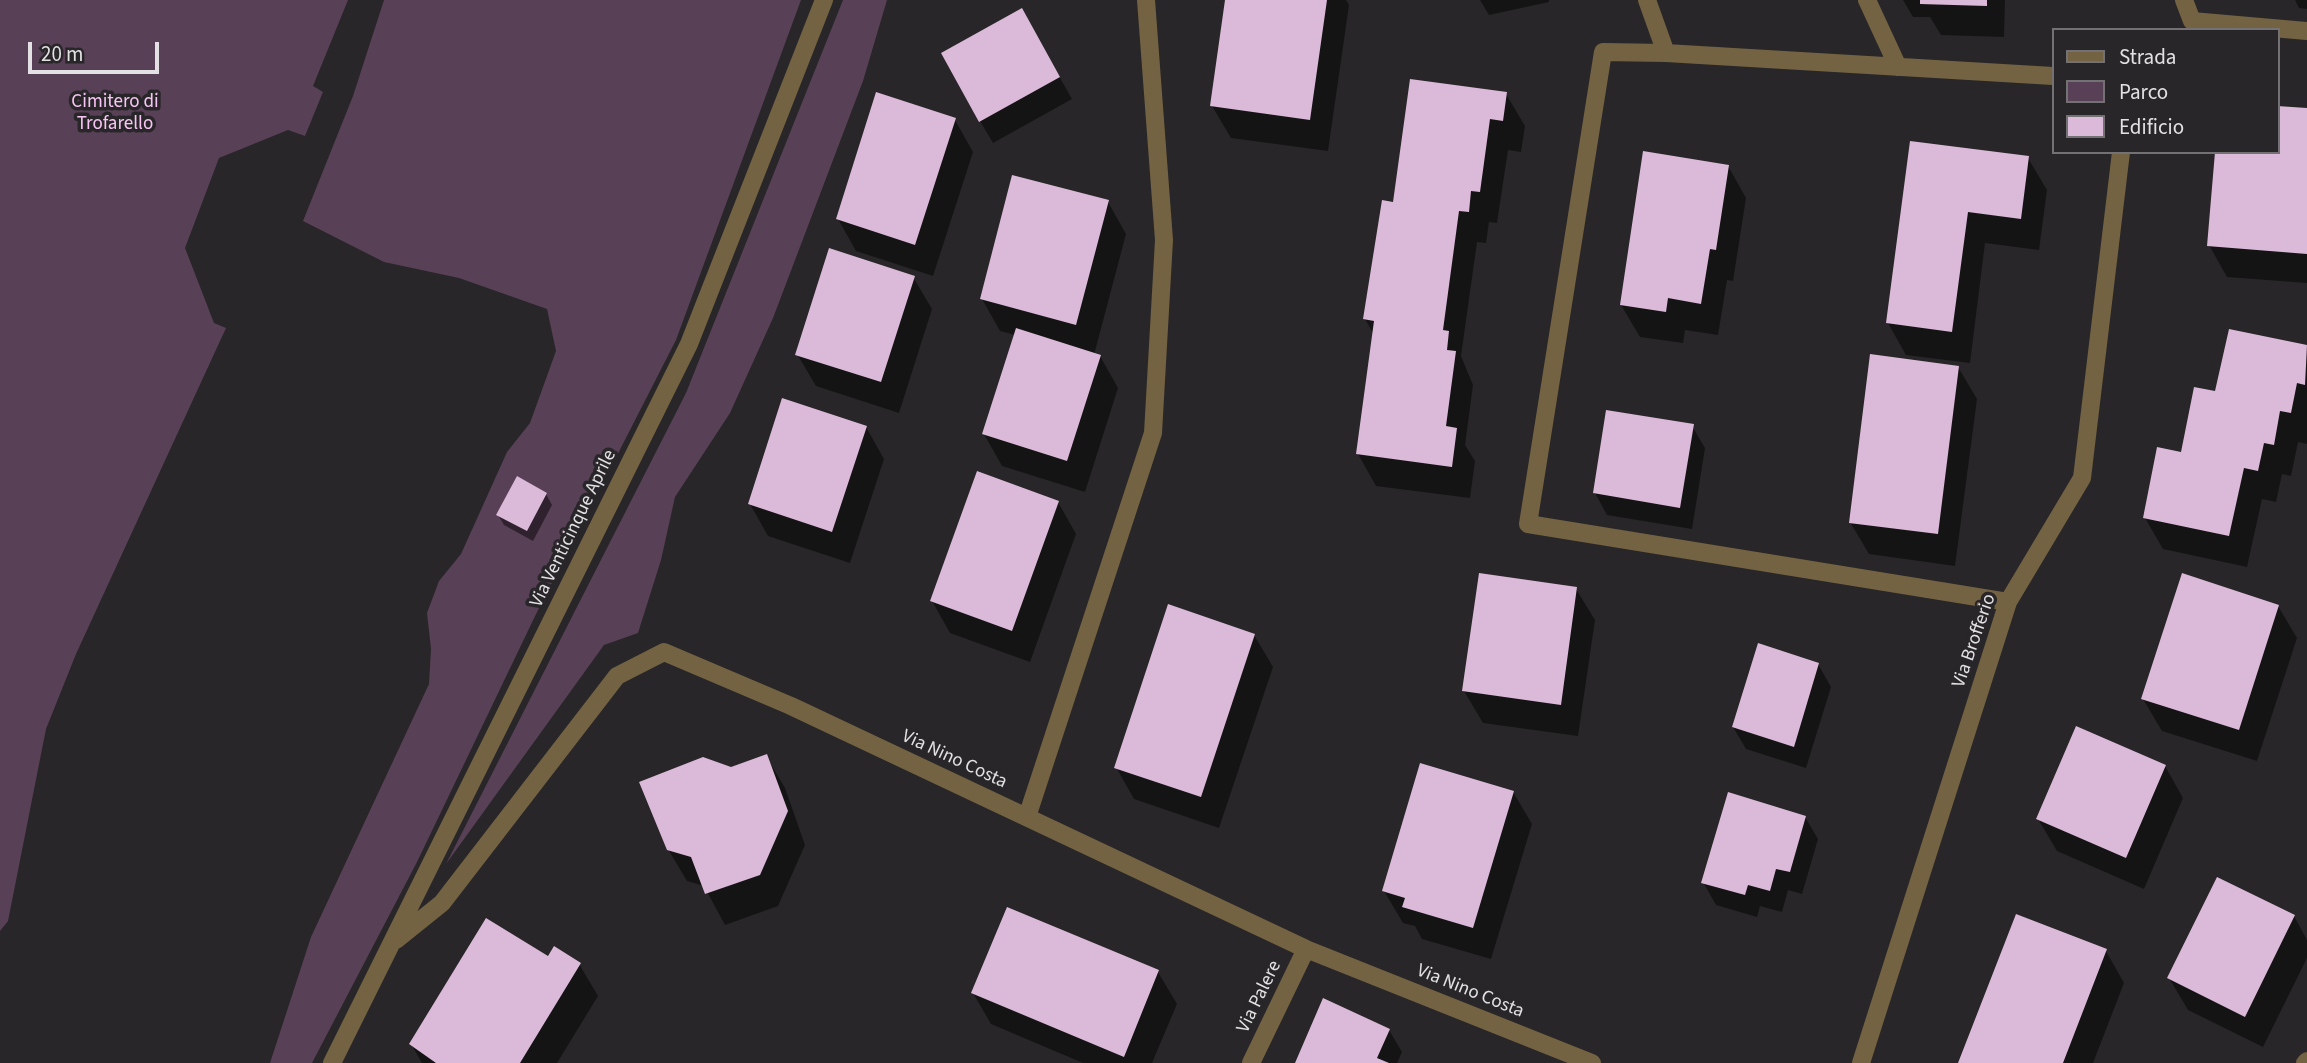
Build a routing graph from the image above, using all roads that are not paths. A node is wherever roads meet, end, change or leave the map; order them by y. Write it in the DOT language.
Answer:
graph roads {
  1 [pos="824,0"];
  2 [pos="1146,0"];
  3 [pos="1647,0"];
  4 [pos="1867,0"];
  5 [pos="2184,0"];
  6 [pos="2190,0"];
  7 [pos="2187,25"];
  8 [pos="2247,28"];
  9 [pos="2279,30"];
  10 [pos="2307,31"];
  11 [pos="1666,53"];
  12 [pos="1898,67"];
  13 [pos="2052,76"];
  14 [pos="2120,154"];
  15 [pos="2008,602"];
  16 [pos="1027,817"];
  17 [pos="396,940"];
  18 [pos="1306,949"];
  19 [pos="332,1063"];
  20 [pos="1251,1063"];
  21 [pos="1591,1063"];
  22 [pos="1861,1063"];
  1 -- 17 [label="street, Via Venticinque Aprile"];
  2 -- 16 [label="street"];
  3 -- 11 [label="street"];
  4 -- 12 [label="street"];
  5 -- 7 [label="street"];
  6 -- 7 [label="street"];
  7 -- 8 [label="street"];
  9 -- 10 [label="street"];
  11 -- 12 [label="street"];
  11 -- 15 [label="street"];
  12 -- 13 [label="street"];
  14 -- 15 [label="street, Via Brofferio"];
  15 -- 22 [label="street, Via Brofferio"];
  16 -- 17 [label="street, Via Nino Costa"];
  16 -- 18 [label="street, Via Nino Costa"];
  17 -- 19 [label="street, Via Venticinque Aprile"];
  18 -- 20 [label="street, Via Palere"];
  18 -- 21 [label="street, Via Nino Costa"];
}
